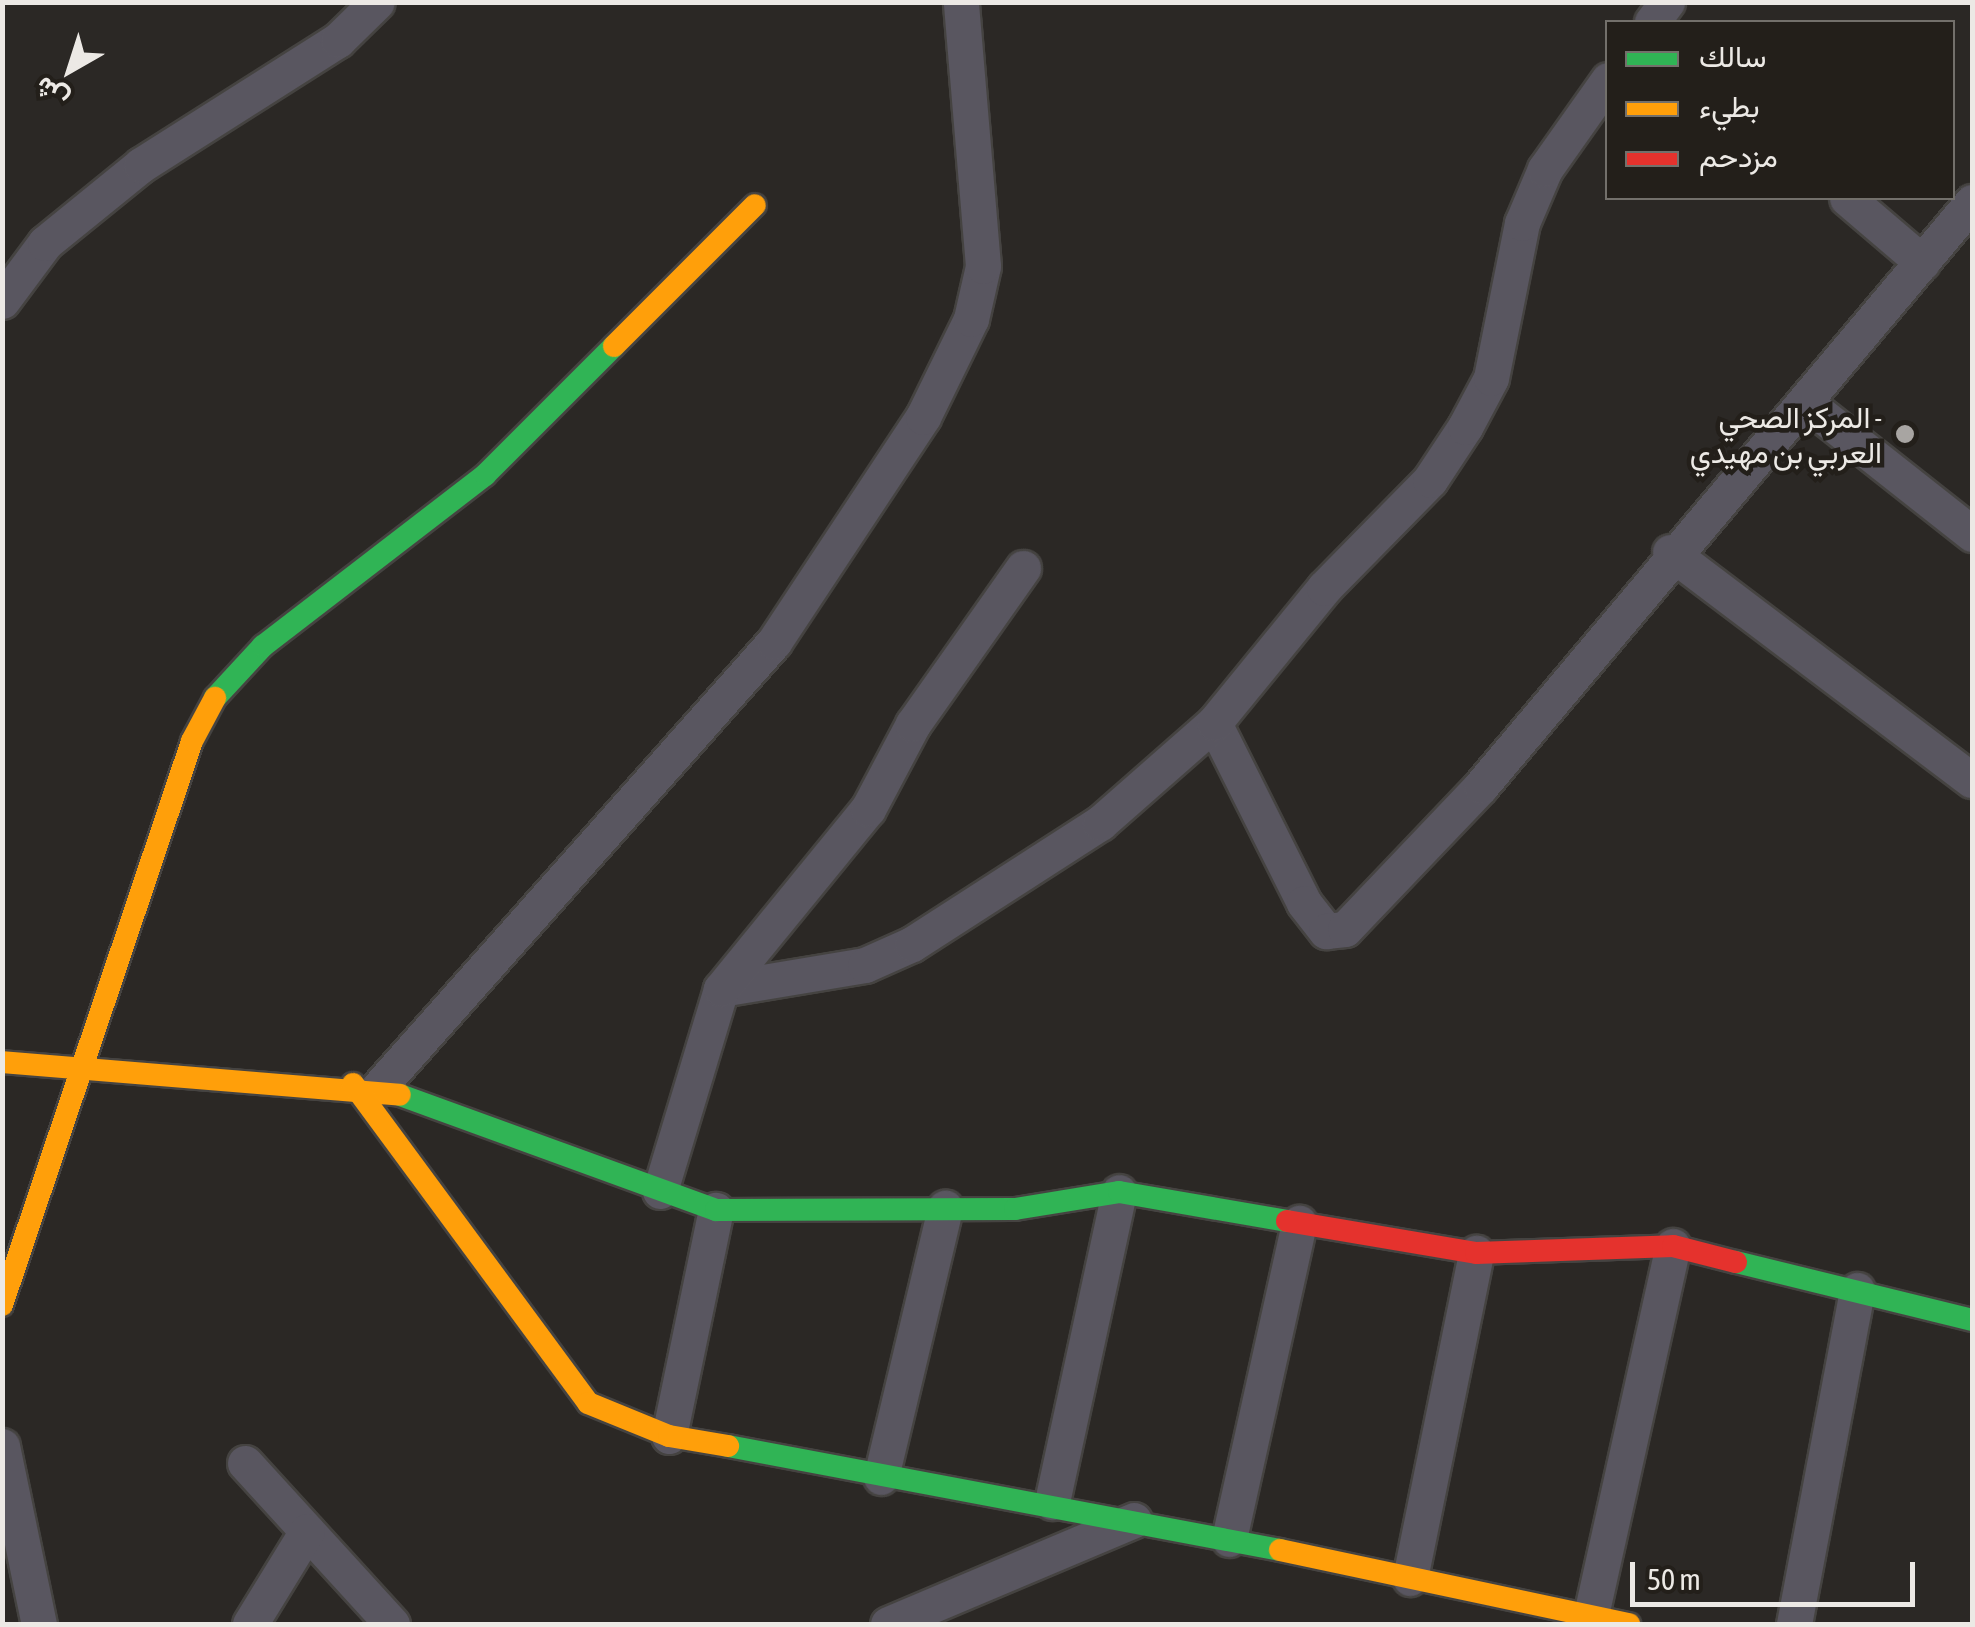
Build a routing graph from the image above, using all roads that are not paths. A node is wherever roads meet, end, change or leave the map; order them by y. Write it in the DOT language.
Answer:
graph roads {
  1 [pos="377,2"];
  2 [pos="961,2"];
  3 [pos="1605,84"];
  4 [pos="1848,200"];
  5 [pos="1972,202"];
  6 [pos="754,204"];
  7 [pos="1922,262"];
  8 [pos="2,300"];
  9 [pos="1805,402"];
  10 [pos="1972,534"];
  11 [pos="1670,552"];
  12 [pos="1023,568"];
  13 [pos="1214,723"];
  14 [pos="1972,780"];
  15 [pos="721,990"];
  16 [pos="2,1062"];
  17 [pos="81,1075"];
  18 [pos="366,1086"];
  19 [pos="660,1191"];
  20 [pos="1119,1192"];
  21 [pos="945,1208"];
  22 [pos="716,1210"];
  23 [pos="1299,1223"];
  24 [pos="1673,1246"];
  25 [pos="1476,1253"];
  26 [pos="1858,1290"];
  27 [pos="2,1304"];
  28 [pos="1972,1320"];
  29 [pos="669,1436"];
  30 [pos="2,1446"];
  31 [pos="245,1463"];
  32 [pos="881,1477"];
  33 [pos="1052,1502"];
  34 [pos="1134,1520"];
  35 [pos="307,1531"];
  36 [pos="1229,1540"];
  37 [pos="1410,1578"];
  38 [pos="1500,1614"];
  39 [pos="1590,1615"];
  40 [pos="39,1624"];
  41 [pos="250,1624"];
  42 [pos="392,1624"];
  43 [pos="888,1624"];
  44 [pos="1629,1624"];
  45 [pos="1794,1624"];
  1 -- 8 [label="street"];
  2 -- 18 [label="street"];
  3 -- 13 [label="street"];
  4 -- 7 [label="street"];
  5 -- 7 [label="street"];
  6 -- 17 [label="street"];
  7 -- 9 [label="street"];
  9 -- 10 [label="street"];
  9 -- 11 [label="street"];
  11 -- 13 [label="street"];
  11 -- 14 [label="street"];
  12 -- 15 [label="street"];
  13 -- 15 [label="street"];
  15 -- 19 [label="street"];
  16 -- 17 [label="street"];
  17 -- 18 [label="street"];
  17 -- 27 [label="street"];
  18 -- 19 [label="street"];
  18 -- 29 [label="street"];
  19 -- 22 [label="street"];
  20 -- 21 [label="street"];
  20 -- 23 [label="street"];
  20 -- 33 [label="street"];
  21 -- 22 [label="street"];
  21 -- 32 [label="street"];
  22 -- 29 [label="street"];
  23 -- 25 [label="street"];
  23 -- 36 [label="street"];
  24 -- 25 [label="street"];
  24 -- 26 [label="street"];
  24 -- 39 [label="street"];
  25 -- 37 [label="street"];
  26 -- 28 [label="street"];
  26 -- 45 [label="street"];
  29 -- 32 [label="street"];
  30 -- 40 [label="street"];
  31 -- 35 [label="street"];
  32 -- 33 [label="street"];
  33 -- 34 [label="street"];
  34 -- 36 [label="street"];
  34 -- 43 [label="street"];
  35 -- 41 [label="street"];
  35 -- 42 [label="street"];
  36 -- 37 [label="street"];
  37 -- 38 [label="street"];
  38 -- 39 [label="street"];
  39 -- 44 [label="street"];
}
